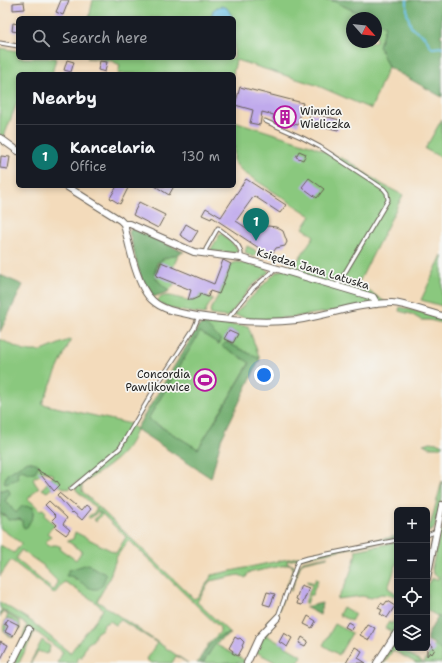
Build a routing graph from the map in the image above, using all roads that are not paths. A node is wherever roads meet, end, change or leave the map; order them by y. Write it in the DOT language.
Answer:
graph roads {
  1 [pos="0,43"];
  2 [pos="16,46"];
  3 [pos="265,122"];
  4 [pos="0,138"];
  5 [pos="16,150"];
  6 [pos="69,188"];
  7 [pos="124,224"];
  8 [pos="205,254"];
  9 [pos="241,258"];
  10 [pos="276,267"];
  11 [pos="337,286"];
  12 [pos="377,304"];
  13 [pos="200,316"];
  14 [pos="442,316"];
  15 [pos="228,320"];
  16 [pos="71,489"];
  17 [pos="442,505"];
  18 [pos="439,529"];
  19 [pos="430,534"];
  20 [pos="394,541"];
  21 [pos="430,566"];
  22 [pos="278,617"];
  23 [pos="29,629"];
  24 [pos="394,637"];
  25 [pos="12,663"];
  26 [pos="247,663"];
  27 [pos="377,663"];
  1 -- 2 [label="lane"];
  3 -- 11 [label="lane"];
  4 -- 5 [label="street"];
  6 -- 7 [label="street, Księdza Jana Latuska"];
  7 -- 8 [label="street, Księdza Jana Latuska"];
  7 -- 13 [label="street"];
  8 -- 9 [label="street, Księdza Jana Latuska"];
  8 -- 9 [label="lane"];
  9 -- 10 [label="street, Księdza Jana Latuska"];
  10 -- 11 [label="street, Księdza Jana Latuska"];
  10 -- 15 [label="lane"];
  11 -- 12 [label="street, Księdza Jana Latuska"];
  12 -- 14 [label="street"];
  12 -- 15 [label="street"];
  13 -- 15 [label="street"];
  13 -- 16 [label="lane"];
  17 -- 18 [label="street"];
  18 -- 19 [label="lane"];
  18 -- 21 [label="street"];
  20 -- 22 [label="lane"];
  22 -- 26 [label="street"];
  23 -- 25 [label="street"];
  24 -- 27 [label="street"];
}
